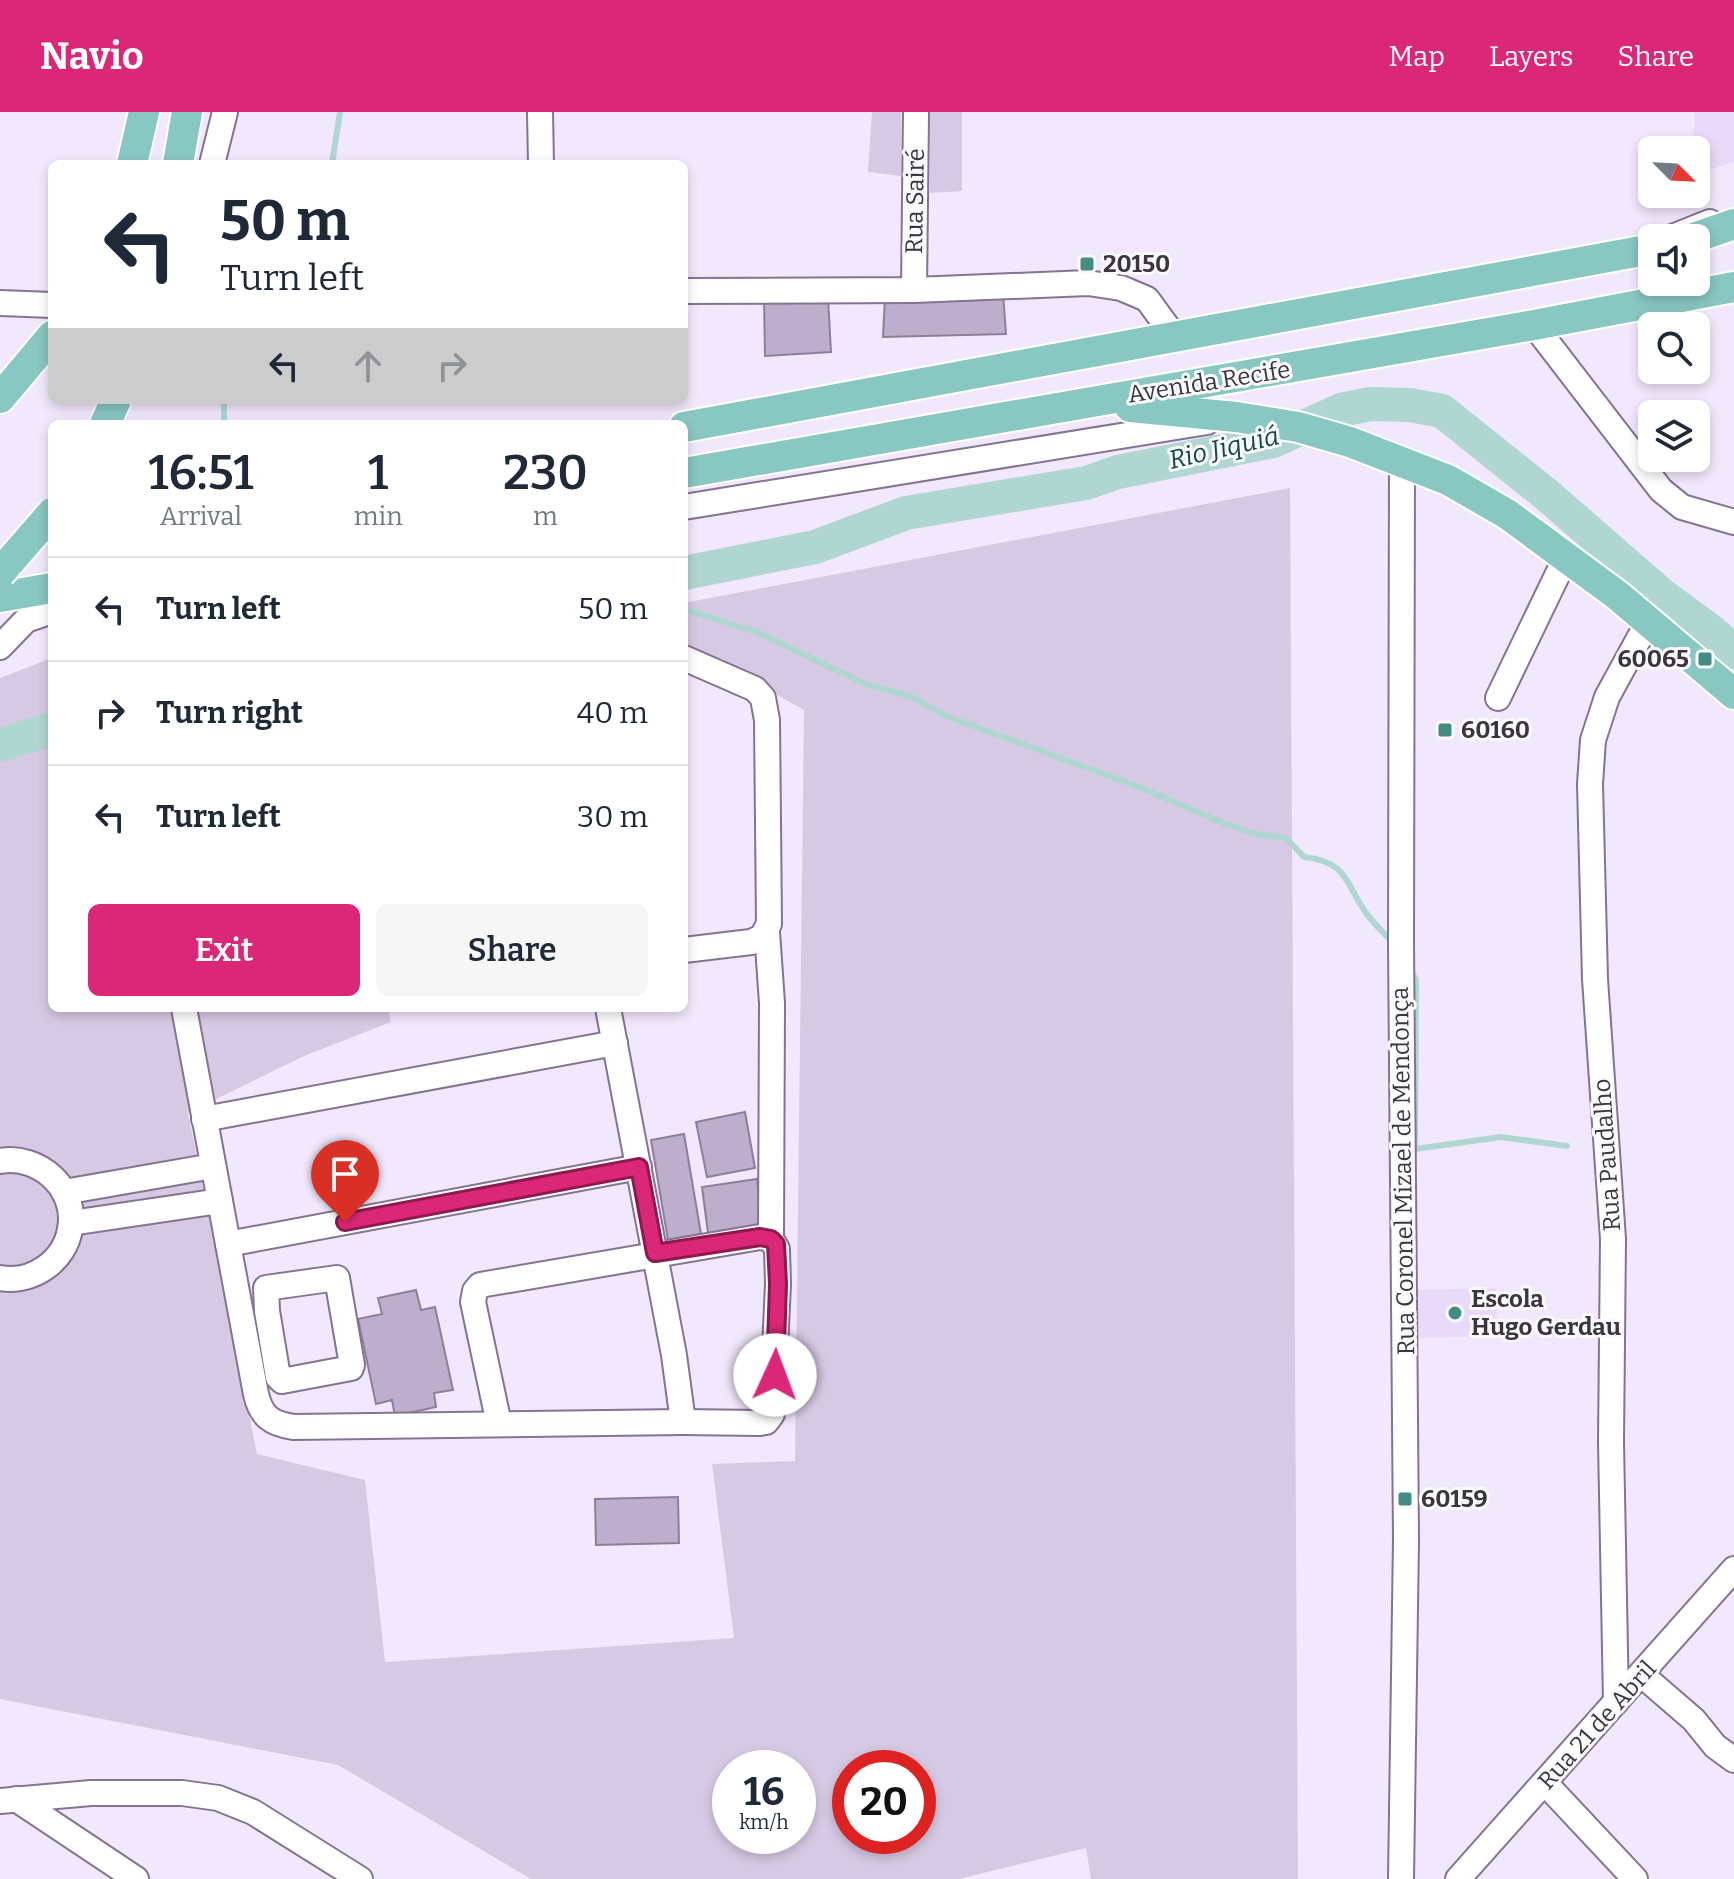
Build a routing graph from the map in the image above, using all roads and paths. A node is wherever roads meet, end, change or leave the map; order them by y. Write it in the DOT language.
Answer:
graph roads {
  1 [pos="144,112"];
  2 [pos="187,112"];
  3 [pos="225,112"];
  4 [pos="540,112"];
  5 [pos="916,112"];
  6 [pos="133,160"];
  7 [pos="179,160"];
  8 [pos="213,160"];
  9 [pos="541,160"];
  10 [pos="1734,211"];
  11 [pos="1703,224"];
  12 [pos="1734,224"];
  13 [pos="1710,234"];
  14 [pos="1734,236"];
  15 [pos="1710,238"];
  16 [pos="1638,250"];
  17 [pos="1734,287"];
  18 [pos="914,290"];
  19 [pos="688,291"];
  20 [pos="0,303"];
  21 [pos="48,305"];
  22 [pos="1534,325"];
  23 [pos="1174,336"];
  24 [pos="48,341"];
  25 [pos="0,398"];
  26 [pos="1082,402"];
  27 [pos="1236,417"];
  28 [pos="688,426"];
  29 [pos="1402,462"];
  30 [pos="688,472"];
  31 [pos="688,506"];
  32 [pos="48,518"];
  33 [pos="1734,522"];
  34 [pos="48,544"];
  35 [pos="0,552"];
  36 [pos="1566,557"];
  37 [pos="0,573"];
  38 [pos="48,589"];
  39 [pos="0,597"];
  40 [pos="48,612"];
  41 [pos="1648,622"];
  42 [pos="0,647"];
  43 [pos="688,660"];
  44 [pos="1734,694"];
  45 [pos="1498,698"];
  46 [pos="767,932"];
  47 [pos="688,950"];
  48 [pos="185,1012"];
  49 [pos="609,1012"];
  50 [pos="615,1043"];
  51 [pos="204,1119"];
  52 [pos="0,1161"];
  53 [pos="213,1166"];
  54 [pos="639,1167"];
  55 [pos="64,1192"];
  56 [pos="220,1201"];
  57 [pos="71,1223"];
  58 [pos="771,1239"];
  59 [pos="228,1244"];
  60 [pos="655,1253"];
  61 [pos="0,1278"];
  62 [pos="267,1311"];
  63 [pos="241,1316"];
  64 [pos="275,1360"];
  65 [pos="250,1364"];
  66 [pos="683,1422"];
  67 [pos="499,1424"];
  68 [pos="1734,1569"];
  69 [pos="1642,1675"];
  70 [pos="1616,1702"];
  71 [pos="1734,1760"];
  72 [pos="1545,1783"];
  73 [pos="8,1800"];
  74 [pos="136,1879"];
  75 [pos="360,1879"];
  76 [pos="1401,1879"];
  77 [pos="1458,1879"];
  78 [pos="1635,1879"];
  1 -- 6 [label="main road"];
  2 -- 7 [label="main road"];
  3 -- 8 [label="street"];
  4 -- 9 [label="street"];
  5 -- 18 [label="street, Rua Sairé"];
  10 -- 11 [label="street"];
  12 -- 13 [label="main road"];
  14 -- 15 [label="main road"];
  16 -- 23 [label="main road, Avenida Recife"];
  17 -- 22 [label="main road, Avenida Recife"];
  18 -- 19 [label="street"];
  18 -- 23 [label="street"];
  20 -- 21 [label="street"];
  22 -- 26 [label="main road, Avenida Recife"];
  22 -- 33 [label="street"];
  23 -- 28 [label="main road, Avenida Recife"];
  24 -- 25 [label="main road"];
  26 -- 27 [label="main road"];
  26 -- 30 [label="main road, Avenida Recife"];
  27 -- 29 [label="main road"];
  27 -- 31 [label="street"];
  29 -- 36 [label="main road"];
  29 -- 76 [label="street, Rua Coronel Mizael de Mendonça"];
  32 -- 37 [label="main road, bridge"];
  34 -- 35 [label="main road"];
  36 -- 41 [label="main road"];
  36 -- 45 [label="street"];
  38 -- 39 [label="main road"];
  40 -- 42 [label="street"];
  41 -- 44 [label="main road"];
  41 -- 70 [label="street, Rua Paudalho"];
  43 -- 46 [label="street"];
  46 -- 47 [label="street"];
  46 -- 58 [label="street"];
  48 -- 51 [label="street"];
  49 -- 50 [label="street"];
  50 -- 51 [label="street"];
  50 -- 54 [label="street"];
  51 -- 53 [label="street"];
  52 -- 55 [label="street"];
  53 -- 55 [label="street"];
  53 -- 56 [label="street"];
  54 -- 59 [label="street"];
  54 -- 60 [label="street"];
  55 -- 57 [label="street"];
  56 -- 57 [label="street"];
  56 -- 59 [label="street"];
  57 -- 61 [label="street"];
  58 -- 60 [label="street"];
  58 -- 66 [label="street"];
  59 -- 63 [label="street"];
  60 -- 66 [label="street"];
  60 -- 67 [label="street"];
  62 -- 63 [label="street"];
  62 -- 64 [label="street"];
  62 -- 64 [label="street"];
  63 -- 65 [label="street"];
  64 -- 65 [label="street"];
  65 -- 67 [label="street"];
  66 -- 67 [label="street"];
  68 -- 69 [label="street, Rua 21 de Abril"];
  69 -- 70 [label="street, Rua 21 de Abril"];
  69 -- 71 [label="street"];
  70 -- 72 [label="street, Rua 21 de Abril"];
  72 -- 77 [label="street, Rua 21 de Abril"];
  72 -- 78 [label="street"];
  73 -- 74 [label="street"];
  73 -- 75 [label="street"];
}
